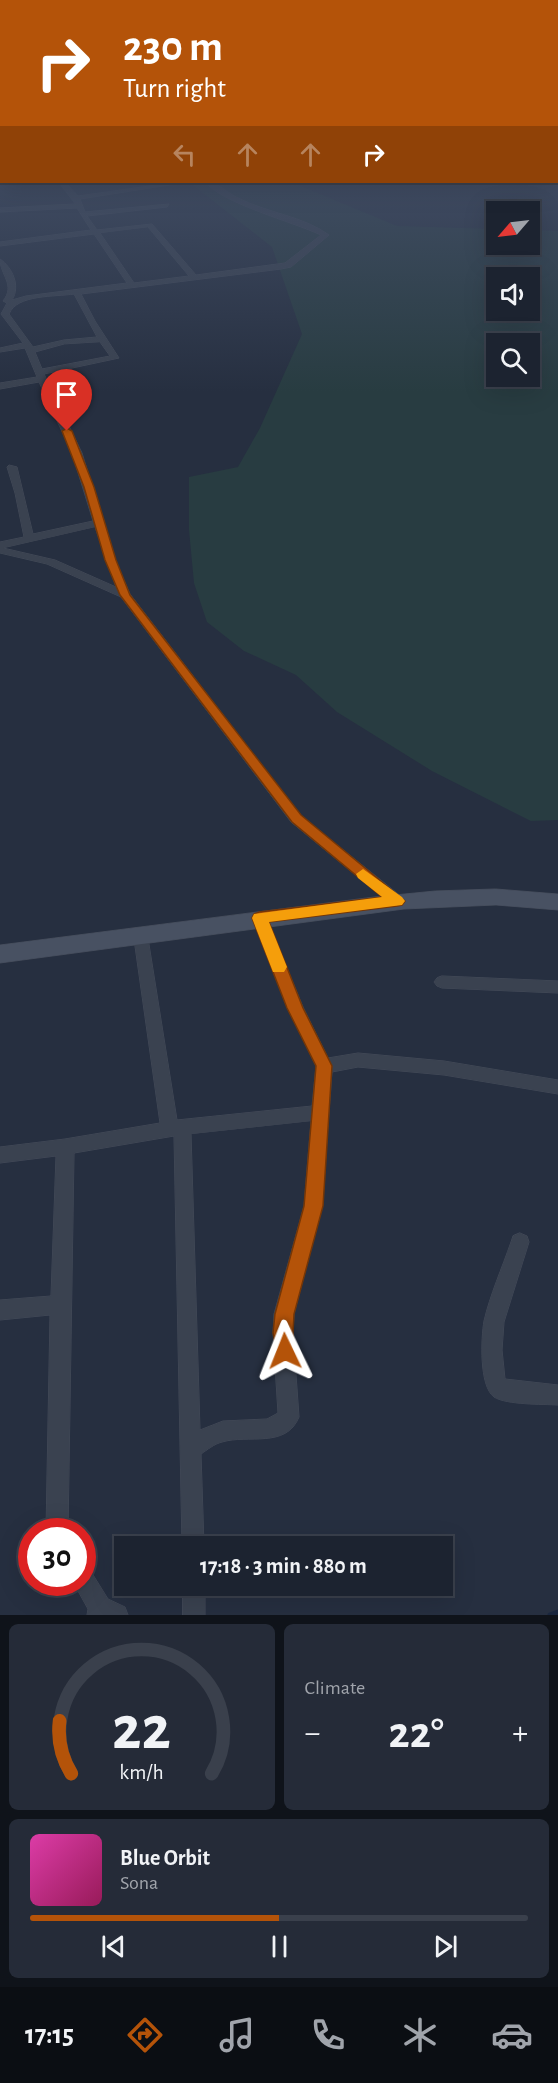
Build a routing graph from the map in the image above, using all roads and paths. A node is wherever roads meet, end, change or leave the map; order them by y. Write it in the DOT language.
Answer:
graph roads {
  1 [pos="19,241"];
  2 [pos="102,241"];
  3 [pos="165,241"];
  4 [pos="318,241"];
  5 [pos="0,244"];
  6 [pos="0,261"];
  7 [pos="3,269"];
  8 [pos="195,278"];
  9 [pos="132,285"];
  10 [pos="76,292"];
  11 [pos="7,301"];
  12 [pos="103,339"];
  13 [pos="30,347"];
  14 [pos="0,350"];
  15 [pos="40,375"];
  16 [pos="0,386"];
  17 [pos="12,467"];
  18 [pos="98,523"];
  19 [pos="29,538"];
  20 [pos="0,545"];
  21 [pos="0,550"];
  22 [pos="125,595"];
  23 [pos="397,901"];
  24 [pos="558,902"];
  25 [pos="259,918"];
  26 [pos="140,933"];
  27 [pos="0,954"];
  28 [pos="442,982"];
  29 [pos="558,987"];
  30 [pos="324,1066"];
  31 [pos="558,1087"];
  32 [pos="320,1113"];
  33 [pos="176,1129"];
  34 [pos="65,1147"];
  35 [pos="0,1155"];
  36 [pos="520,1242"];
  37 [pos="60,1305"];
  38 [pos="0,1310"];
  39 [pos="558,1395"];
  40 [pos="190,1450"];
  41 [pos="57,1518"];
  42 [pos="193,1536"];
  43 [pos="94,1596"];
  44 [pos="194,1596"];
  45 [pos="105,1612"];
  46 [pos="194,1615"];
  1 -- 5 [label="street"];
  2 -- 9 [label="street"];
  3 -- 8 [label="street"];
  4 -- 8 [label="street"];
  6 -- 7 [label="street"];
  7 -- 11 [label="street"];
  8 -- 9 [label="street"];
  9 -- 10 [label="street"];
  10 -- 11 [label="street"];
  10 -- 12 [label="street"];
  11 -- 13 [label="street"];
  12 -- 13 [label="street"];
  12 -- 15 [label="street"];
  13 -- 14 [label="street"];
  13 -- 15 [label="street"];
  15 -- 16 [label="street"];
  15 -- 18 [label="street"];
  17 -- 19 [label="street"];
  18 -- 19 [label="street"];
  18 -- 22 [label="street"];
  19 -- 20 [label="street"];
  21 -- 22 [label="street"];
  22 -- 23 [label="street"];
  23 -- 24 [label="main road"];
  23 -- 25 [label="main road"];
  25 -- 26 [label="main road"];
  25 -- 30 [label="street"];
  26 -- 27 [label="main road"];
  26 -- 33 [label="street"];
  28 -- 29 [label="street"];
  30 -- 31 [label="street"];
  30 -- 32 [label="street"];
  32 -- 33 [label="street"];
  32 -- 40 [label="street"];
  33 -- 34 [label="street"];
  33 -- 40 [label="street"];
  34 -- 35 [label="street"];
  34 -- 37 [label="street"];
  36 -- 39 [label="street"];
  37 -- 38 [label="street"];
  37 -- 41 [label="street"];
  40 -- 42 [label="street"];
  43 -- 45 [label="street"];
  44 -- 46 [label="street"];
}
